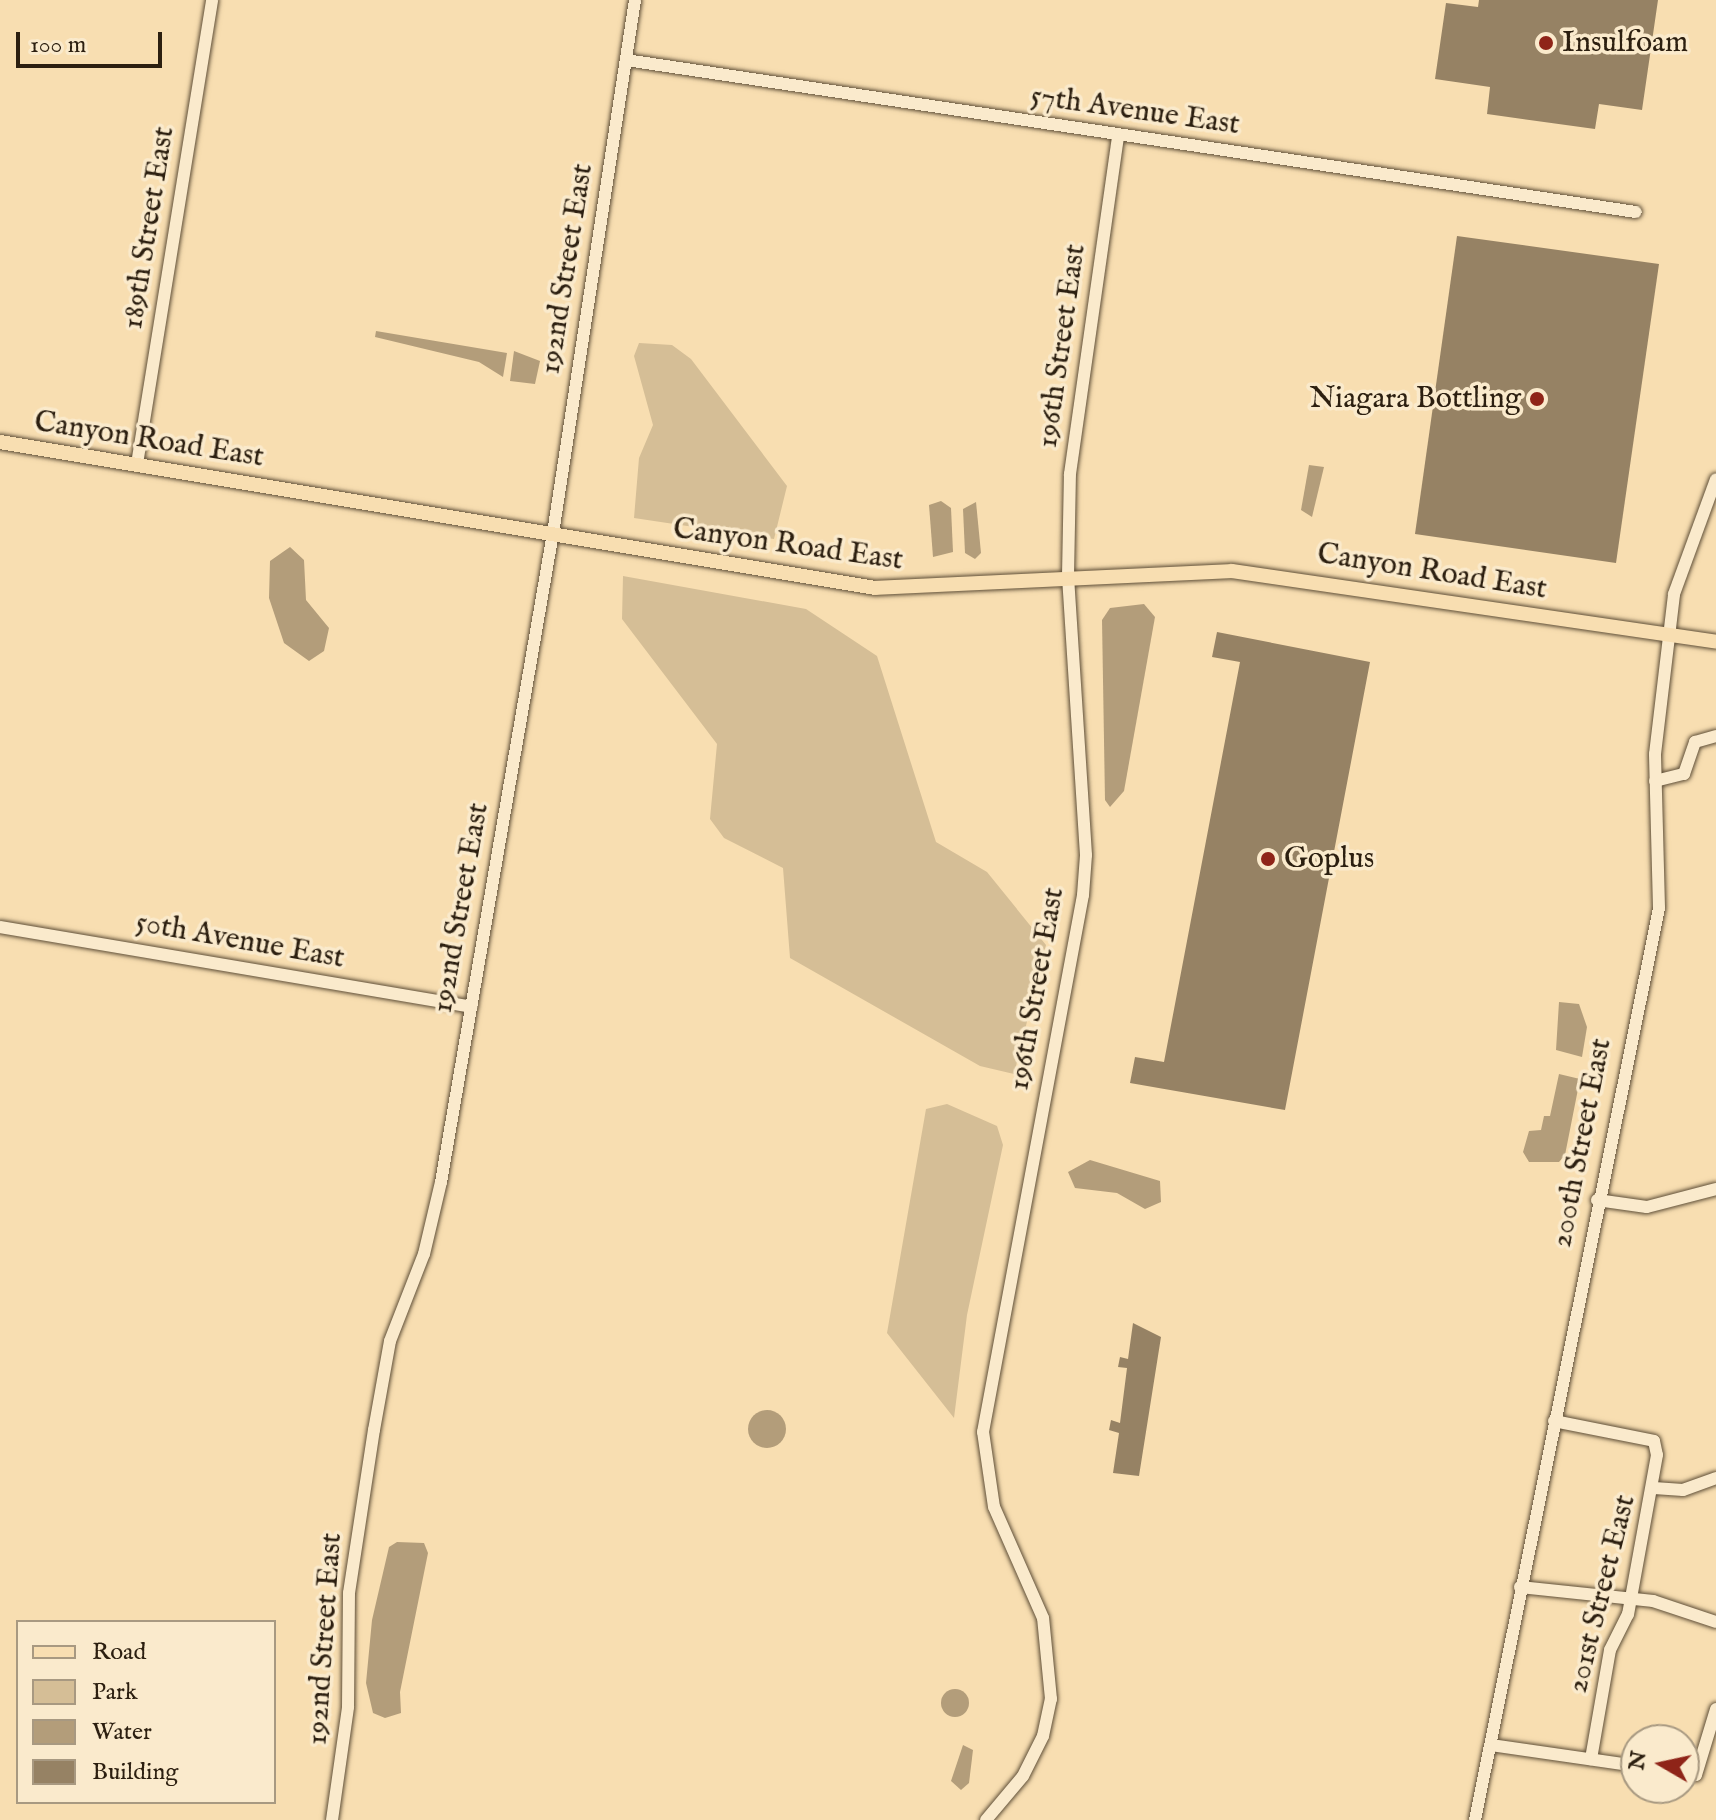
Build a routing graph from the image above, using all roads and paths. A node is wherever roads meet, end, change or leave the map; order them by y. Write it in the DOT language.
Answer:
graph roads {
  1 [pos="212,0"];
  2 [pos="635,0"];
  3 [pos="626,60"];
  4 [pos="1118,135"];
  5 [pos="1636,212"];
  6 [pos="0,442"];
  7 [pos="137,464"];
  8 [pos="1716,479"];
  9 [pos="553,533"];
  10 [pos="1068,576"];
  11 [pos="1668,635"];
  12 [pos="1716,642"];
  13 [pos="1716,736"];
  14 [pos="1655,781"];
  15 [pos="0,927"];
  16 [pos="471,1007"];
  17 [pos="1716,1189"];
  18 [pos="1597,1200"];
  19 [pos="1554,1421"];
  20 [pos="1716,1478"];
  21 [pos="1654,1488"];
  22 [pos="1520,1587"];
  23 [pos="1631,1597"];
  24 [pos="1716,1622"];
  25 [pos="1716,1709"];
  26 [pos="1491,1745"];
  27 [pos="1700,1749"];
  28 [pos="1591,1759"];
  29 [pos="1620,1764"];
  30 [pos="332,1820"];
  31 [pos="986,1820"];
  32 [pos="1475,1820"];
  1 -- 7 [label="street, 189th Street East"];
  2 -- 3 [label="street, 192nd Street East"];
  3 -- 4 [label="street, 57th Avenue East"];
  3 -- 9 [label="street, 192nd Street East"];
  4 -- 5 [label="street, 57th Avenue East"];
  4 -- 10 [label="street, 196th Street East"];
  6 -- 7 [label="main road, Canyon Road East"];
  7 -- 9 [label="main road, Canyon Road East"];
  8 -- 11 [label="street, 200th Street East"];
  9 -- 10 [label="main road, Canyon Road East"];
  9 -- 16 [label="street, 192nd Street East"];
  10 -- 11 [label="main road, Canyon Road East"];
  10 -- 31 [label="street, 196th Street East"];
  11 -- 12 [label="main road, Canyon Road East"];
  11 -- 14 [label="street, 200th Street East"];
  13 -- 14 [label="street"];
  14 -- 18 [label="street, 200th Street East"];
  15 -- 16 [label="street, 50th Avenue East"];
  16 -- 30 [label="street, 192nd Street East"];
  17 -- 18 [label="street"];
  18 -- 19 [label="street, 200th Street East"];
  19 -- 21 [label="street, 201st Street East"];
  19 -- 22 [label="street, 200th Street East"];
  20 -- 21 [label="street"];
  21 -- 23 [label="street, 201st Street East"];
  22 -- 23 [label="street"];
  22 -- 26 [label="street, 200th Street East"];
  23 -- 24 [label="street"];
  23 -- 28 [label="street, 201st Street East"];
  25 -- 27 [label="street"];
  26 -- 28 [label="street"];
  26 -- 32 [label="street, 200th Street East"];
  28 -- 29 [label="street"];
}
